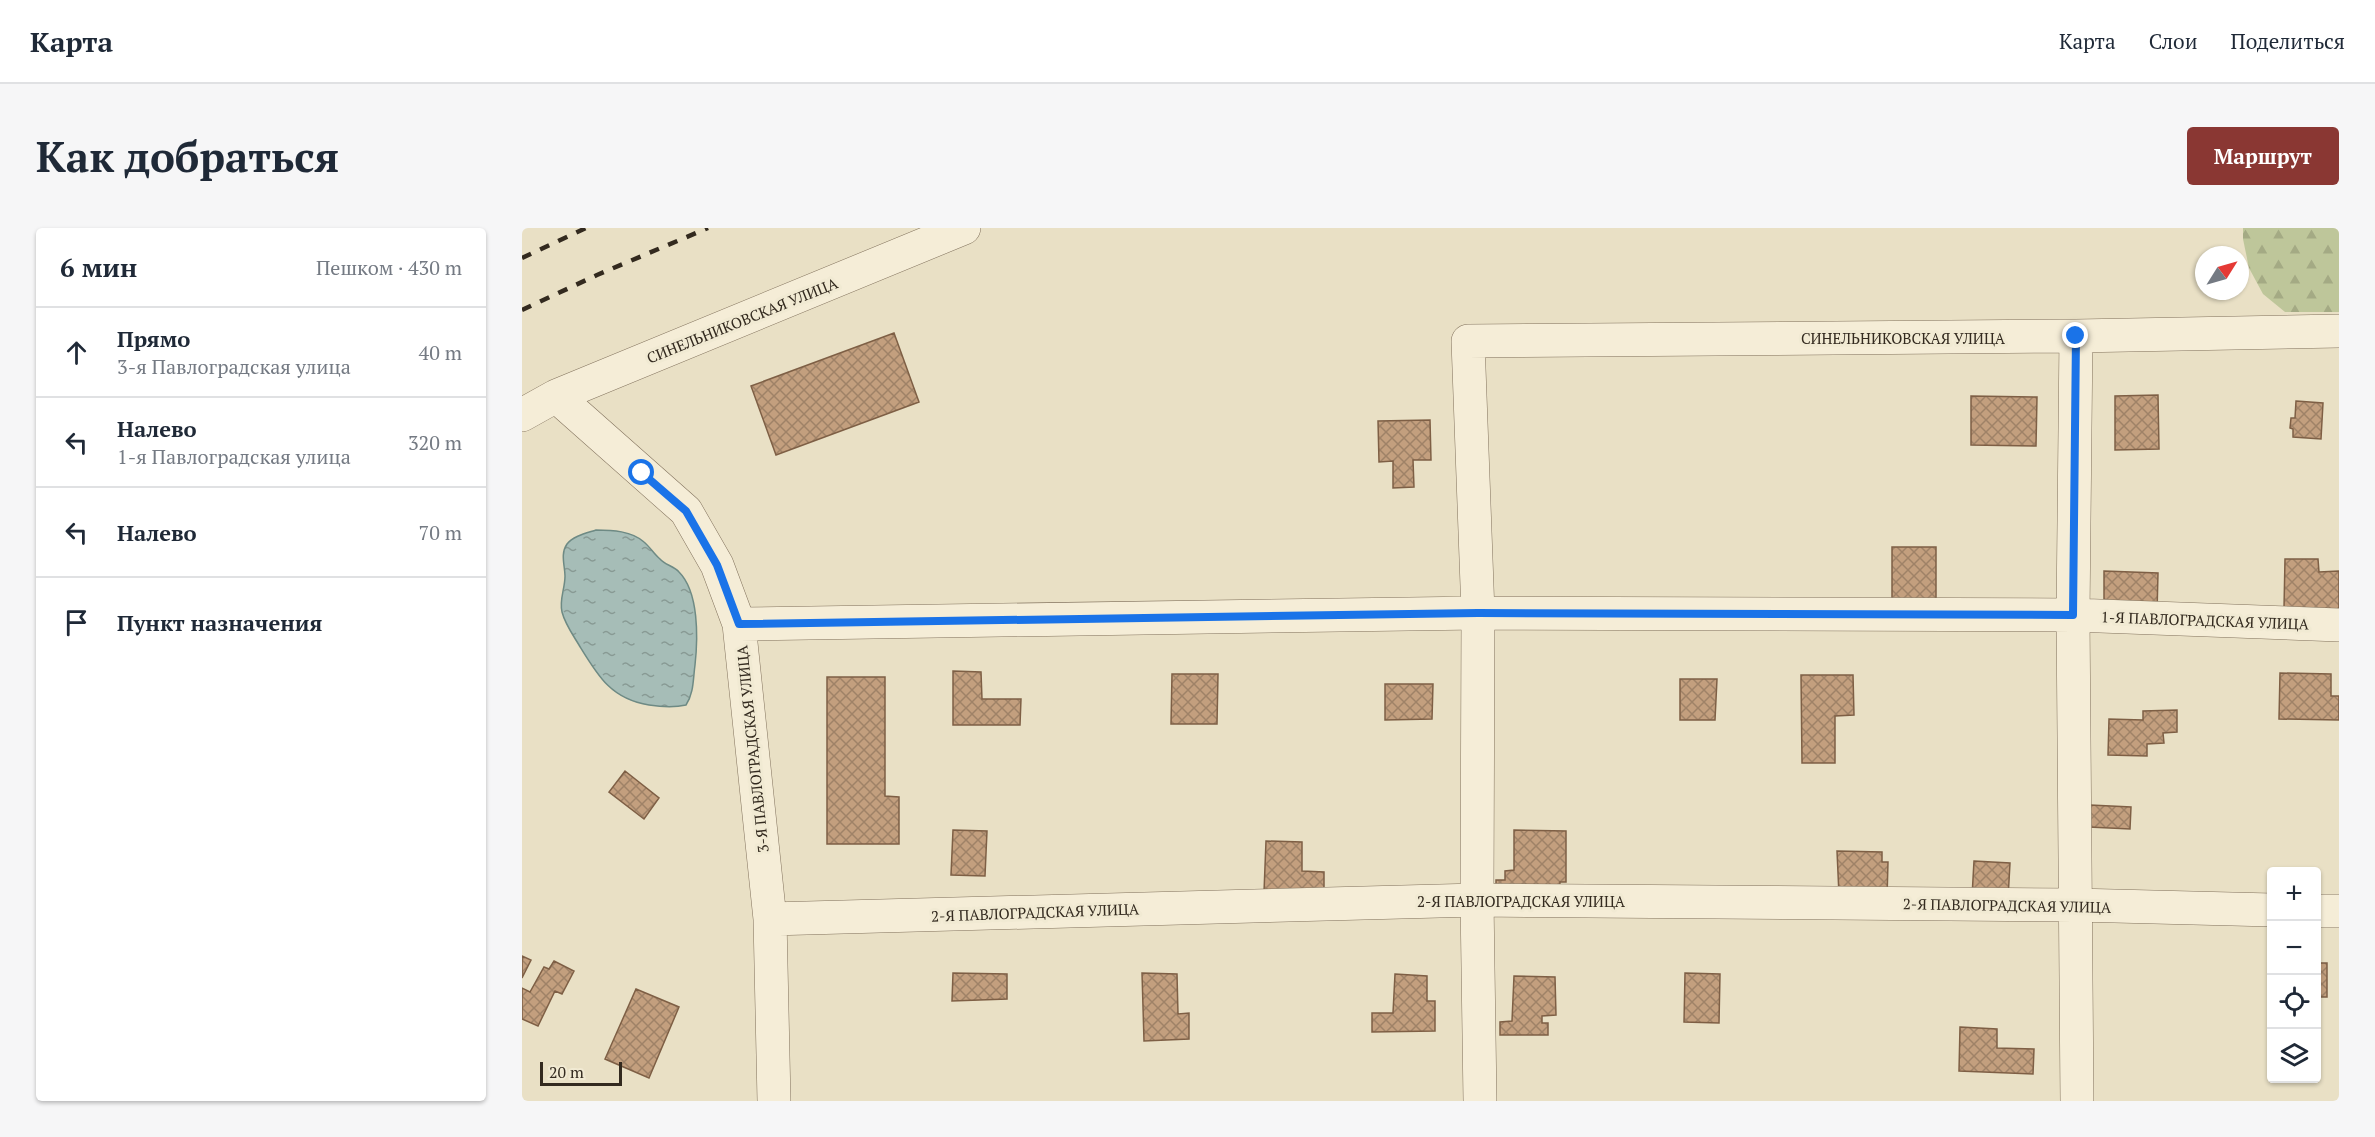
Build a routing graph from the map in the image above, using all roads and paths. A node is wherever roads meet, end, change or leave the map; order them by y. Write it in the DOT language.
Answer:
graph roads {
  1 [pos="964,228"];
  2 [pos="2339,331"];
  3 [pos="2076,336"];
  4 [pos="556,396"];
  5 [pos="522,415"];
  6 [pos="1478,613"];
  7 [pos="2073,615"];
  8 [pos="739,624"];
  9 [pos="2339,626"];
  10 [pos="1477,900"];
  11 [pos="2075,905"];
  12 [pos="2267,910"];
  13 [pos="2321,911"];
  14 [pos="2339,911"];
  15 [pos="770,919"];
  16 [pos="774,1101"];
  17 [pos="1480,1101"];
  18 [pos="2077,1101"];
  1 -- 4 [label="street, СИНЕЛЬНИКОВСКАЯ УЛИЦА"];
  2 -- 3 [label="street, СИНЕЛЬНИКОВСКАЯ УЛИЦА"];
  3 -- 6 [label="street, СИНЕЛЬНИКОВСКАЯ УЛИЦА"];
  3 -- 7 [label="street"];
  4 -- 5 [label="street, СИНЕЛЬНИКОВСКАЯ УЛИЦА"];
  4 -- 8 [label="street, 3-Я ПАВЛОГРАДСКАЯ УЛИЦА"];
  6 -- 7 [label="street, 1-Я ПАВЛОГРАДСКАЯ УЛИЦА"];
  6 -- 8 [label="street, 1-Я ПАВЛОГРАДСКАЯ УЛИЦА"];
  6 -- 10 [label="street"];
  7 -- 9 [label="street, 1-Я ПАВЛОГРАДСКАЯ УЛИЦА"];
  7 -- 11 [label="street"];
  8 -- 15 [label="street, 3-Я ПАВЛОГРАДСКАЯ УЛИЦА"];
  10 -- 11 [label="street, 2-Я ПАВЛОГРАДСКАЯ УЛИЦА"];
  10 -- 15 [label="street, 2-Я ПАВЛОГРАДСКАЯ УЛИЦА"];
  10 -- 17 [label="street"];
  11 -- 12 [label="street, 2-Я ПАВЛОГРАДСКАЯ УЛИЦА"];
  11 -- 18 [label="street"];
  13 -- 14 [label="street"];
  15 -- 16 [label="street, 3-Я ПАВЛОГРАДСКАЯ УЛИЦА"];
}
